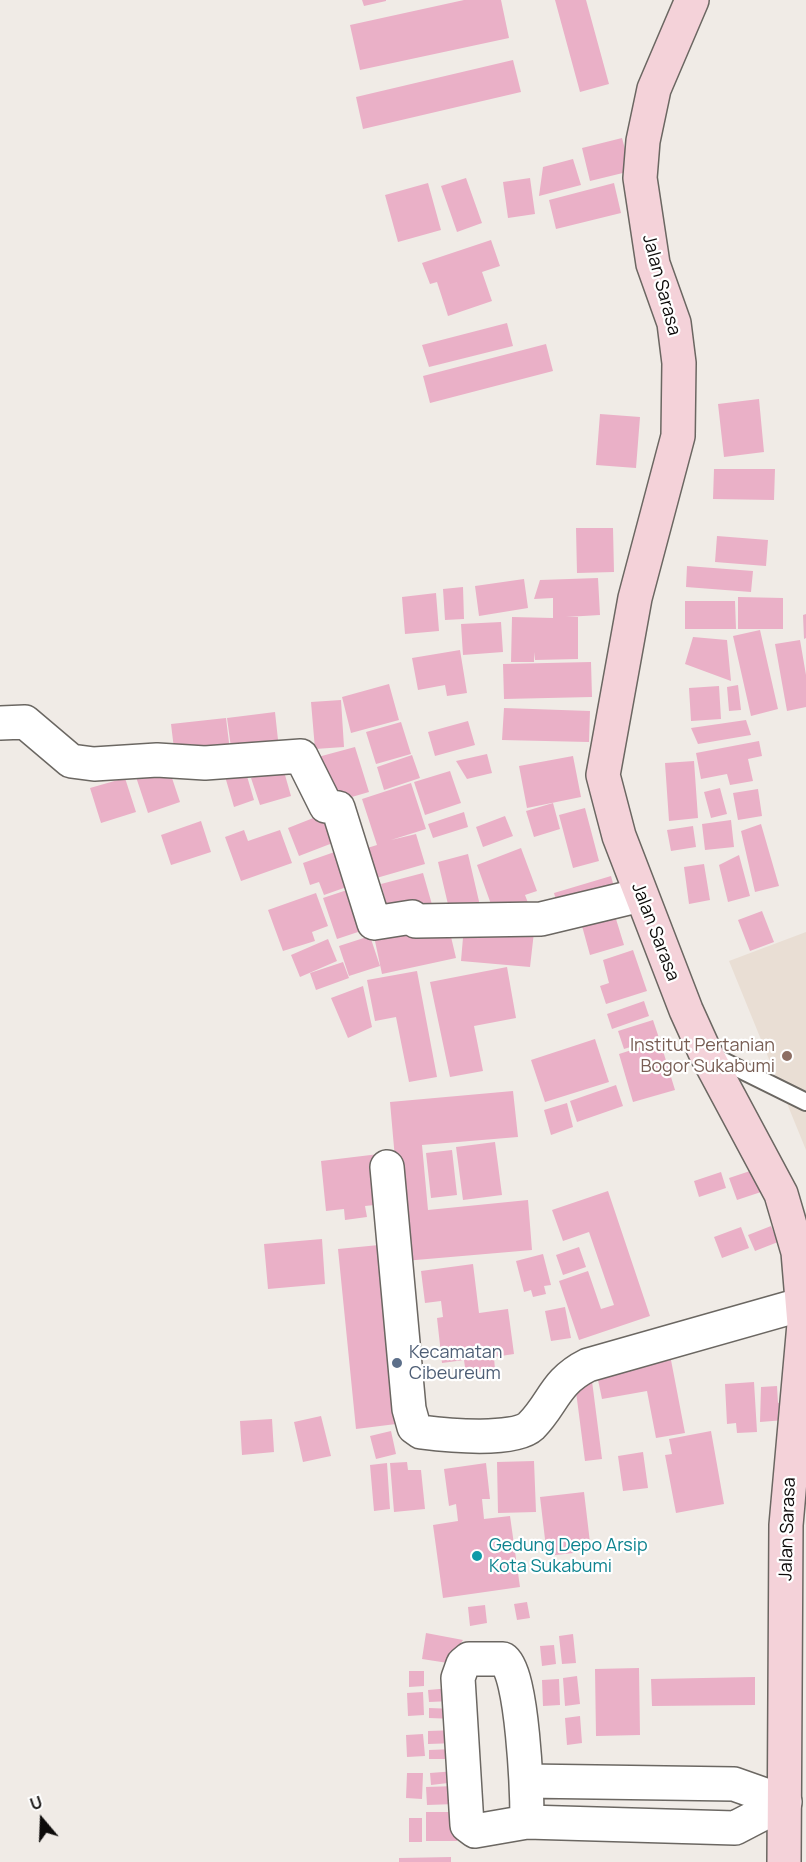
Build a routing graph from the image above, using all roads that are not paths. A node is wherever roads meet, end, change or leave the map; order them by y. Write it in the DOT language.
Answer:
graph roads {
  1 [pos="692,0"];
  2 [pos="0,723"];
  3 [pos="641,895"];
  4 [pos="705,1052"];
  5 [pos="806,1102"];
  6 [pos="387,1167"];
  7 [pos="803,1304"];
  8 [pos="798,1444"];
  9 [pos="526,1780"];
  10 [pos="796,1802"];
  11 [pos="527,1822"];
  12 [pos="784,1862"];
  1 -- 3 [label="street, Jalan Sarasa"];
  2 -- 3 [label="street"];
  3 -- 4 [label="street, Jalan Sarasa"];
  4 -- 5 [label="lane"];
  4 -- 7 [label="street, Jalan Sarasa"];
  6 -- 7 [label="street"];
  7 -- 8 [label="street, Jalan Sarasa"];
  8 -- 10 [label="street, Jalan Sarasa"];
  9 -- 10 [label="street"];
  9 -- 11 [label="street"];
  9 -- 11 [label="street"];
  10 -- 11 [label="street"];
  10 -- 12 [label="street, Jalan Sarasa"];
}
